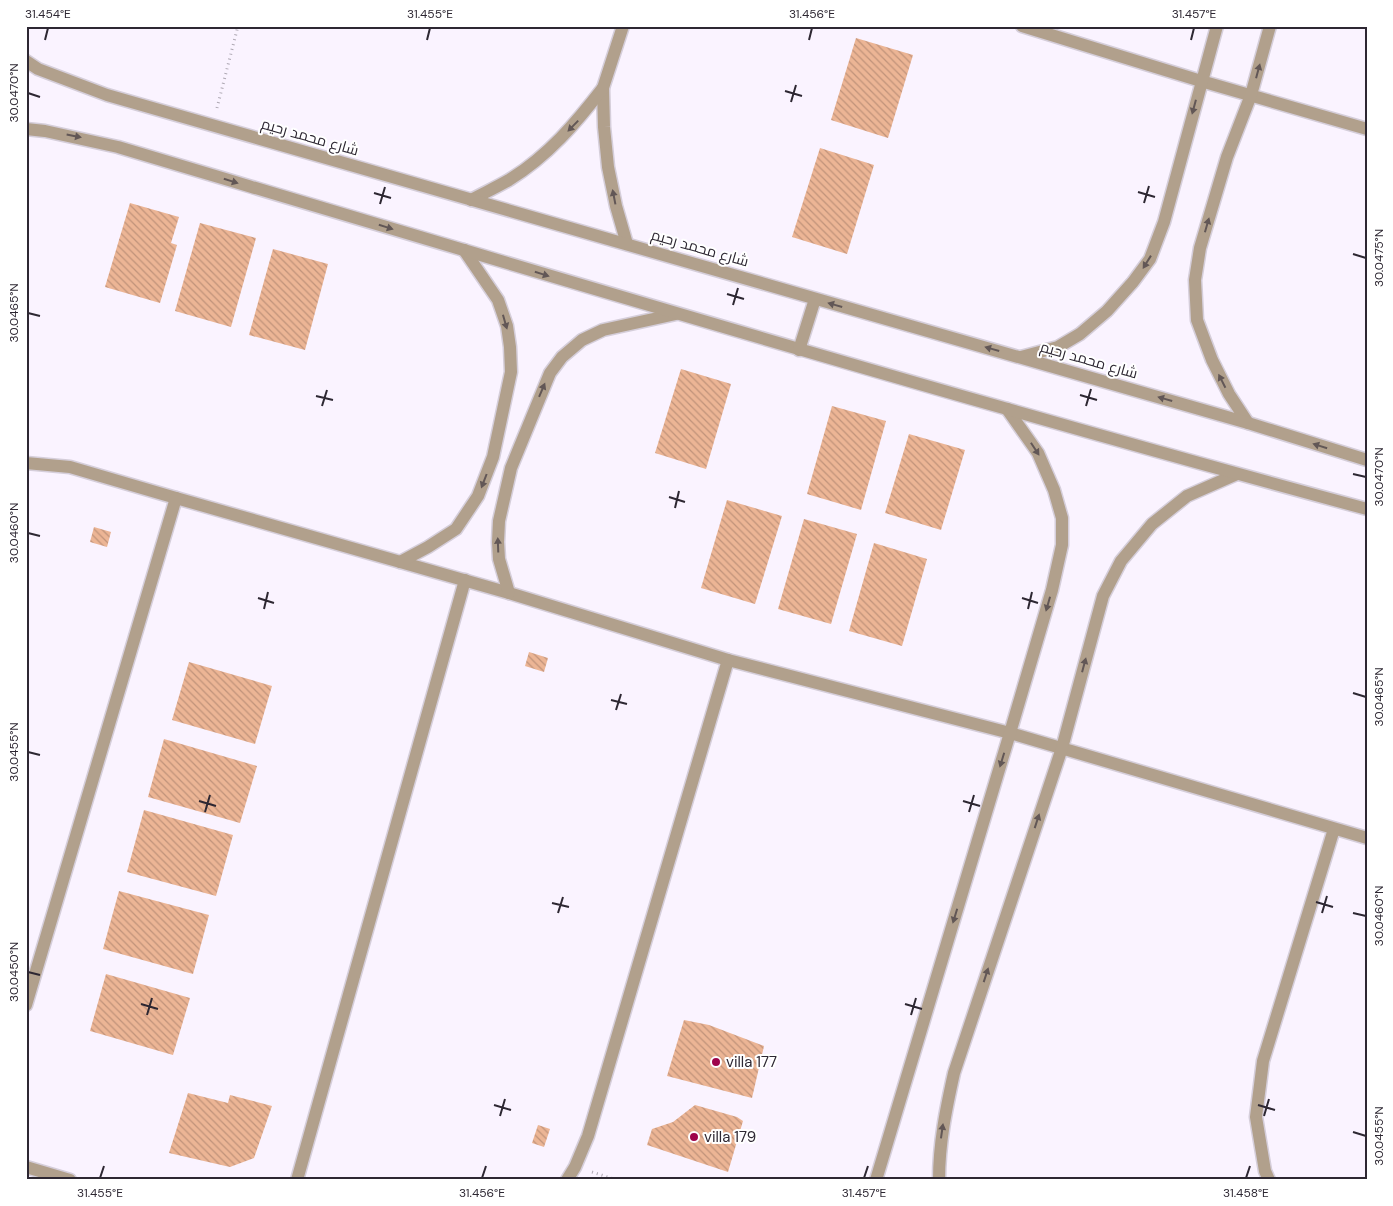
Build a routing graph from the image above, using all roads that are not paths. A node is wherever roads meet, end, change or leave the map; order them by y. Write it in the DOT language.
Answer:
graph roads {
  1 [pos="623,26"];
  2 [pos="1022,26"];
  3 [pos="1217,26"];
  4 [pos="1270,26"];
  5 [pos="26,61"];
  6 [pos="1201,81"];
  7 [pos="603,88"];
  8 [pos="1251,95"];
  9 [pos="26,129"];
  10 [pos="1367,129"];
  11 [pos="471,200"];
  12 [pos="627,244"];
  13 [pos="464,250"];
  14 [pos="815,299"];
  15 [pos="676,314"];
  16 [pos="799,350"];
  17 [pos="1022,357"];
  18 [pos="1007,409"];
  19 [pos="1248,423"];
  20 [pos="1367,460"];
  21 [pos="26,463"];
  22 [pos="1237,474"];
  23 [pos="176,498"];
  24 [pos="1367,509"];
  25 [pos="400,562"];
  26 [pos="464,580"];
  27 [pos="509,592"];
  28 [pos="728,660"];
  29 [pos="1010,733"];
  30 [pos="1062,748"];
  31 [pos="1334,828"];
  32 [pos="1367,838"];
  33 [pos="26,1005"];
  34 [pos="26,1167"];
  35 [pos="70,1180"];
  36 [pos="297,1180"];
  37 [pos="566,1180"];
  38 [pos="876,1180"];
  39 [pos="939,1180"];
  40 [pos="1269,1180"];
  1 -- 7 [label="street"];
  2 -- 6 [label="street"];
  3 -- 6 [label="street"];
  8 -- 4 [label="street, one-way"];
  5 -- 11 [label="street, شارع محمد رحيم"];
  6 -- 8 [label="street"];
  6 -- 17 [label="street, one-way"];
  7 -- 11 [label="street, one-way"];
  12 -- 7 [label="street, one-way"];
  8 -- 10 [label="street"];
  19 -- 8 [label="street, one-way"];
  9 -- 13 [label="street, one-way"];
  11 -- 12 [label="street, شارع محمد رحيم"];
  12 -- 14 [label="street, شارع محمد رحيم"];
  13 -- 15 [label="street, one-way"];
  13 -- 25 [label="street, one-way"];
  14 -- 16 [label="street"];
  17 -- 14 [label="street, شارع محمد رحيم, one-way"];
  15 -- 16 [label="street"];
  27 -- 15 [label="street, one-way"];
  16 -- 18 [label="street"];
  19 -- 17 [label="street, شارع محمد رحيم, one-way"];
  18 -- 22 [label="street"];
  18 -- 29 [label="street, one-way"];
  20 -- 19 [label="street, شارع محمد رحيم, one-way"];
  21 -- 23 [label="street"];
  22 -- 24 [label="street"];
  30 -- 22 [label="street, one-way"];
  23 -- 25 [label="street"];
  23 -- 33 [label="street"];
  25 -- 26 [label="street"];
  26 -- 27 [label="street"];
  26 -- 36 [label="street"];
  27 -- 28 [label="street"];
  28 -- 29 [label="street"];
  28 -- 37 [label="street"];
  29 -- 30 [label="street"];
  29 -- 38 [label="street, one-way"];
  30 -- 31 [label="street"];
  39 -- 30 [label="street, one-way"];
  31 -- 32 [label="street"];
  31 -- 40 [label="street"];
  34 -- 35 [label="street"];
}
